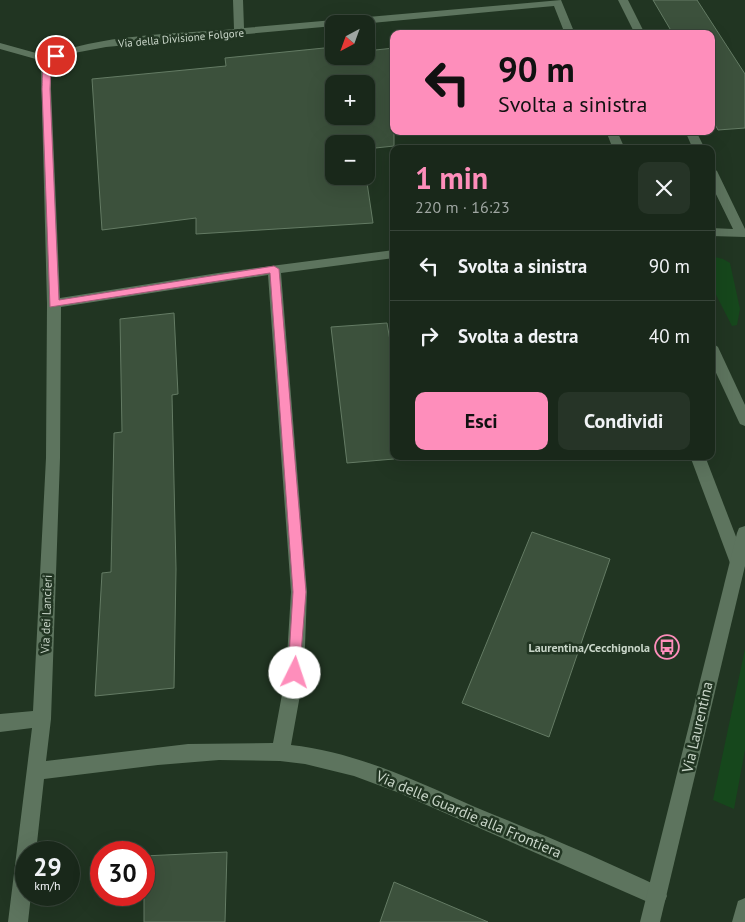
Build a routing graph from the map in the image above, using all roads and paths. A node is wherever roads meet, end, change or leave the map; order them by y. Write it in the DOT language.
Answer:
graph roads {
  1 [pos="238,0"];
  2 [pos="623,0"];
  3 [pos="557,2"];
  4 [pos="568,30"];
  5 [pos="638,30"];
  6 [pos="239,32"];
  7 [pos="0,46"];
  8 [pos="50,60"];
  9 [pos="715,179"];
  10 [pos="715,232"];
  11 [pos="743,233"];
  12 [pos="390,254"];
  13 [pos="274,269"];
  14 [pos="54,304"];
  15 [pos="715,356"];
  16 [pos="745,420"];
  17 [pos="699,460"];
  18 [pos="745,533"];
  19 [pos="738,563"];
  20 [pos="42,720"];
  21 [pos="0,723"];
  22 [pos="281,752"];
  23 [pos="36,772"];
  24 [pos="657,896"];
  25 [pos="745,908"];
  26 [pos="18,922"];
  27 [pos="650,922"];
  28 [pos="742,922"];
  1 -- 6 [label="street"];
  2 -- 5 [label="street"];
  3 -- 4 [label="street"];
  3 -- 6 [label="street, Via della Divisione Folgore"];
  6 -- 8 [label="street, Via della Divisione Folgore"];
  7 -- 8 [label="street"];
  8 -- 14 [label="street"];
  9 -- 11 [label="street"];
  10 -- 11 [label="street"];
  12 -- 13 [label="street"];
  13 -- 14 [label="street"];
  13 -- 22 [label="street"];
  14 -- 20 [label="street, Via dei Lancieri"];
  15 -- 16 [label="street"];
  17 -- 19 [label="street"];
  18 -- 19 [label="street, Via Laurentina"];
  19 -- 24 [label="street, Via Laurentina"];
  20 -- 21 [label="street"];
  20 -- 23 [label="street, Via dei Lancieri"];
  22 -- 23 [label="street, Via delle Guardie alla Frontiera"];
  22 -- 24 [label="street, Via delle Guardie alla Frontiera"];
  23 -- 26 [label="street, Via dei Lancieri"];
  24 -- 27 [label="street, Via Laurentina"];
  25 -- 28 [label="street"];
}
